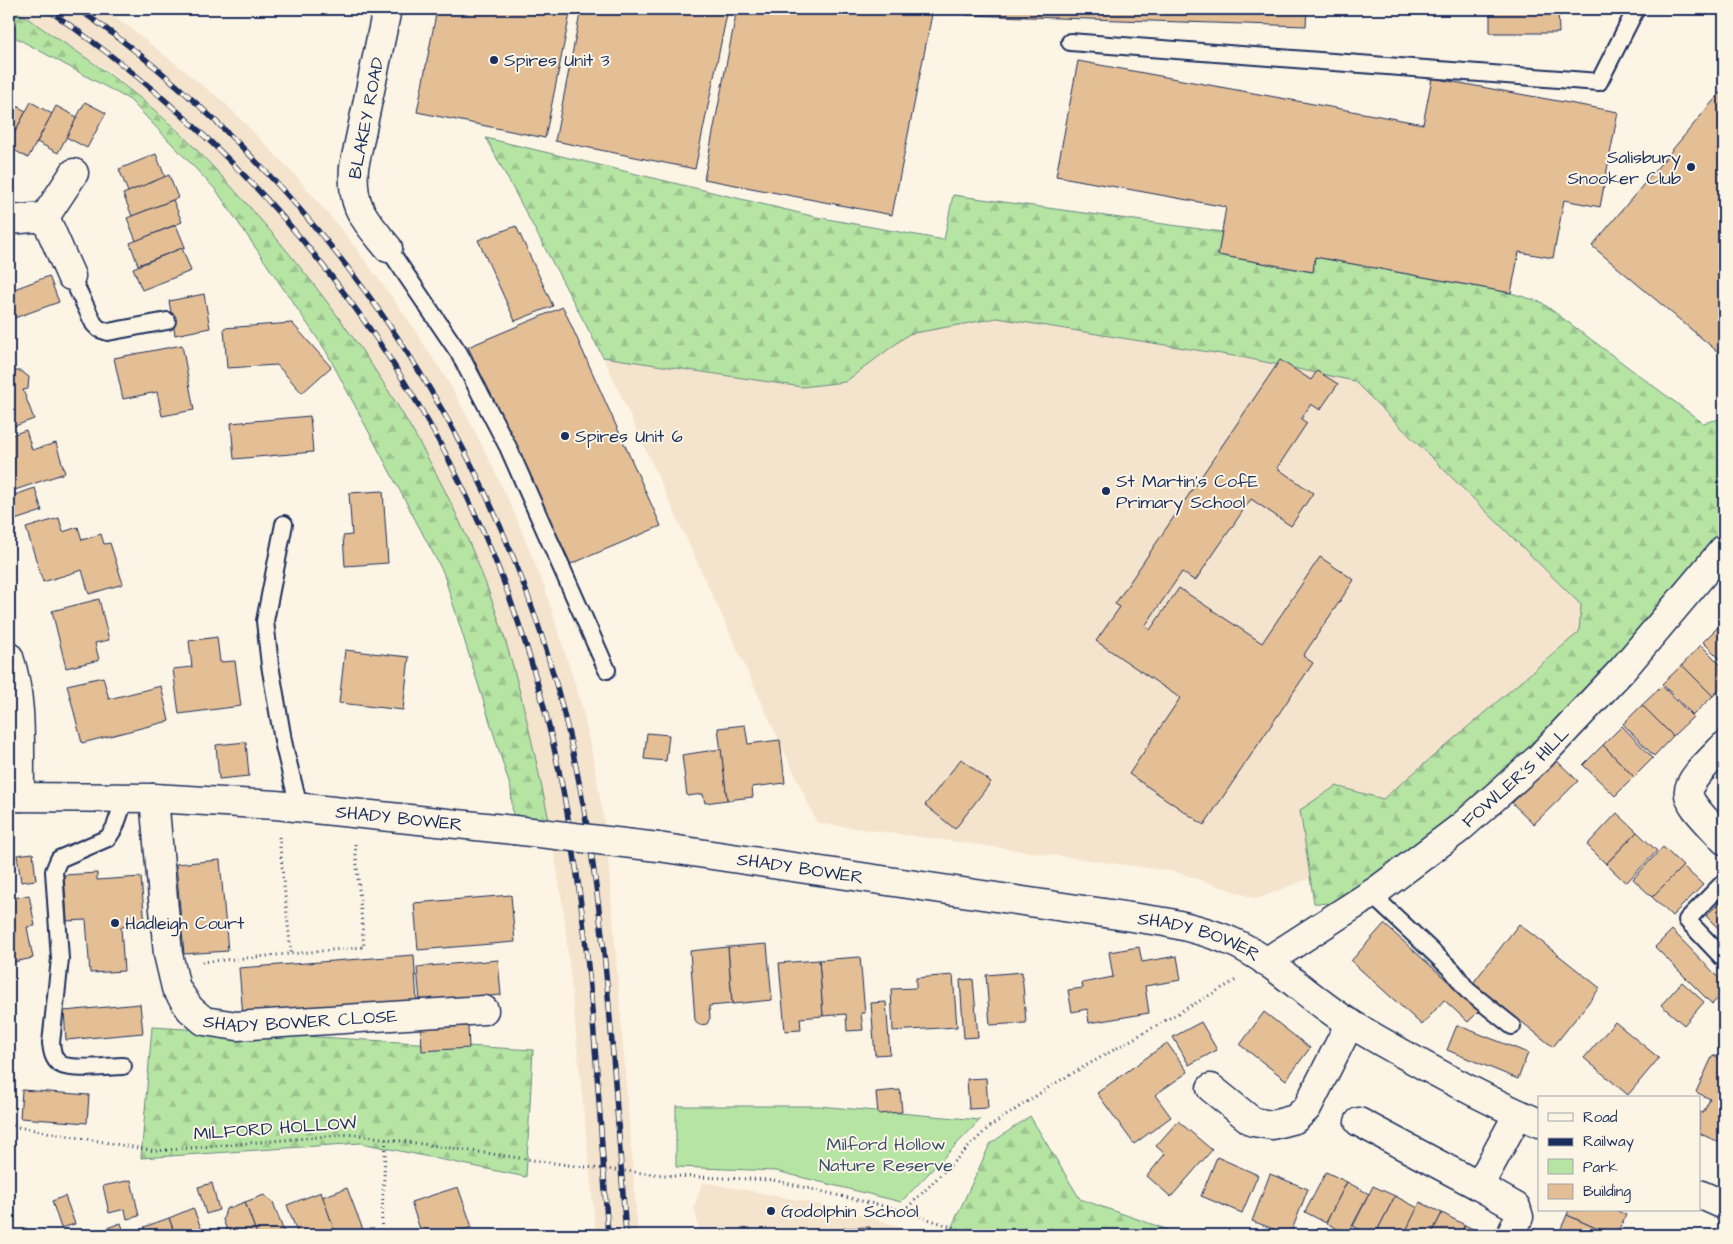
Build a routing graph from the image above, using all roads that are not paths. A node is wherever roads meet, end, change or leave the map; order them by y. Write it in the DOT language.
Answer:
graph roads {
  1 [pos="387,9"];
  2 [pos="1636,9"];
  3 [pos="1070,42"];
  4 [pos="74,173"];
  5 [pos="44,217"];
  6 [pos="9,220"];
  7 [pos="388,248"];
  8 [pos="71,276"];
  9 [pos="167,321"];
  10 [pos="284,524"];
  11 [pos="1724,549"];
  12 [pos="9,657"];
  13 [pos="607,670"];
  14 [pos="1724,746"];
  15 [pos="14,798"];
  16 [pos="124,798"];
  17 [pos="154,798"];
  18 [pos="288,806"];
  19 [pos="1724,840"];
  20 [pos="1724,882"];
  21 [pos="1370,894"];
  22 [pos="1724,959"];
  23 [pos="1266,962"];
  24 [pos="484,1010"];
  25 [pos="1350,1023"];
  26 [pos="1512,1026"];
  27 [pos="123,1066"];
  28 [pos="1211,1088"];
  29 [pos="1529,1118"];
  30 [pos="1359,1122"];
  31 [pos="1479,1186"];
  32 [pos="1700,1194"];
  33 [pos="1724,1205"];
  34 [pos="1511,1235"];
  1 -- 7 [label="street, BLAKEY ROAD"];
  2 -- 3 [label="lane"];
  4 -- 5 [label="street"];
  5 -- 6 [label="street"];
  5 -- 8 [label="street"];
  7 -- 13 [label="lane"];
  8 -- 9 [label="lane"];
  10 -- 18 [label="lane"];
  11 -- 21 [label="street, FOWLER'S HILL"];
  12 -- 15 [label="street"];
  14 -- 19 [label="street"];
  15 -- 16 [label="street, SHADY BOWER"];
  16 -- 17 [label="street, SHADY BOWER"];
  16 -- 27 [label="lane"];
  17 -- 18 [label="street, SHADY BOWER"];
  17 -- 24 [label="street, SHADY BOWER CLOSE"];
  18 -- 23 [label="street, SHADY BOWER, bridge"];
  20 -- 22 [label="lane"];
  21 -- 23 [label="street, FOWLER'S HILL"];
  21 -- 26 [label="lane"];
  23 -- 25 [label="street, SHADY BOWER"];
  25 -- 28 [label="street"];
  25 -- 29 [label="street, SHADY BOWER"];
  29 -- 31 [label="street"];
  30 -- 31 [label="street"];
  31 -- 34 [label="street"];
  32 -- 33 [label="street"];
}
